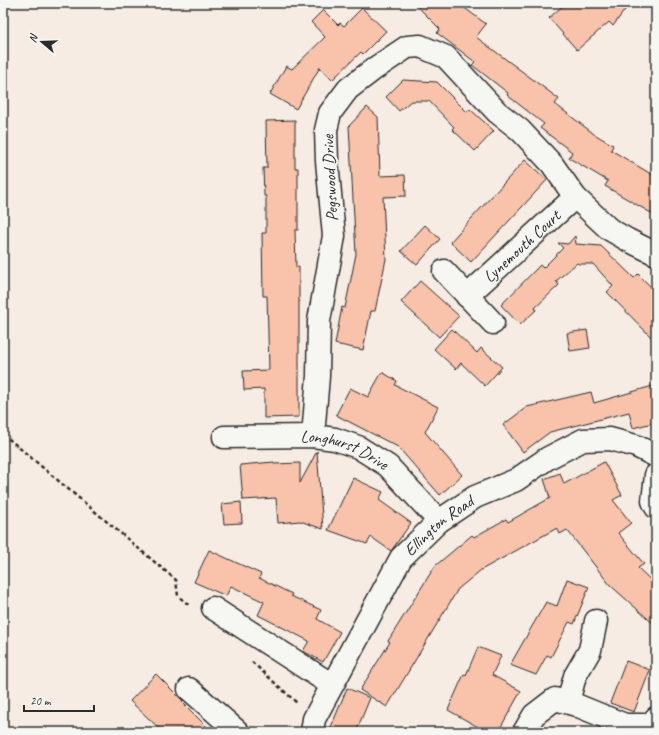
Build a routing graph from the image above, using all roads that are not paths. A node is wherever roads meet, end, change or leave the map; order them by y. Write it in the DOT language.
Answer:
graph roads {
  1 [pos="497,112"];
  2 [pos="575,197"];
  3 [pos="656,254"];
  4 [pos="444,271"];
  5 [pos="467,296"];
  6 [pos="493,323"];
  7 [pos="313,436"];
  8 [pos="224,437"];
  9 [pos="656,456"];
  10 [pos="656,475"];
  11 [pos="656,507"];
  12 [pos="439,521"];
  13 [pos="213,608"];
  14 [pos="596,621"];
  15 [pos="332,685"];
  16 [pos="189,689"];
  17 [pos="568,702"];
  18 [pos="656,718"];
  19 [pos="313,725"];
  20 [pos="238,732"];
  21 [pos="524,732"];
  1 -- 2 [label="street, Lynemouth Court"];
  1 -- 7 [label="street, Pegswood Drive"];
  2 -- 3 [label="street, Lynemouth Court"];
  2 -- 5 [label="street, Lynemouth Court"];
  4 -- 5 [label="street, Lynemouth Court"];
  5 -- 6 [label="street, Lynemouth Court"];
  7 -- 8 [label="street, Longhurst Drive"];
  7 -- 12 [label="street, Longhurst Drive"];
  9 -- 12 [label="street, Ellington Road"];
  10 -- 11 [label="street"];
  12 -- 15 [label="street, Ellington Road"];
  13 -- 15 [label="street"];
  14 -- 17 [label="street"];
  15 -- 19 [label="street, Ellington Road"];
  16 -- 20 [label="street"];
  17 -- 18 [label="street"];
  17 -- 21 [label="street"];
}
